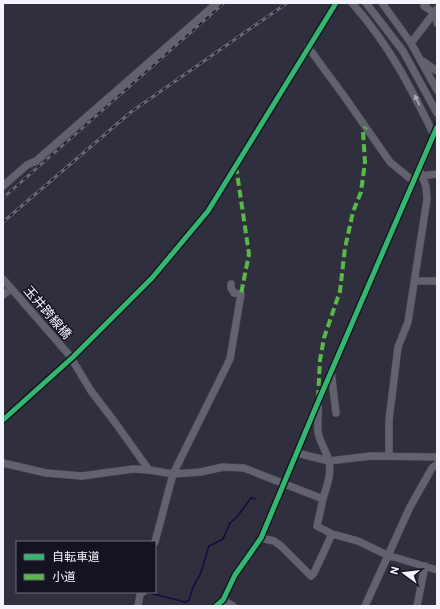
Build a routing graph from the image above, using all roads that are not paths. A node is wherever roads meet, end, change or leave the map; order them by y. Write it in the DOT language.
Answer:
graph roads {
  1 [pos="217,3"];
  2 [pos="336,3"];
  3 [pos="352,3"];
  4 [pos="366,3"];
  5 [pos="382,3"];
  6 [pos="426,3"];
  7 [pos="435,11"];
  8 [pos="437,23"];
  9 [pos="411,43"];
  10 [pos="308,47"];
  11 [pos="421,59"];
  12 [pos="437,71"];
  13 [pos="437,90"];
  14 [pos="437,113"];
  15 [pos="437,127"];
  16 [pos="434,135"];
  17 [pos="36,161"];
  18 [pos="420,172"];
  19 [pos="437,174"];
  20 [pos="413,182"];
  21 [pos="3,186"];
  22 [pos="3,189"];
  23 [pos="3,279"];
  24 [pos="415,281"];
  25 [pos="437,281"];
  26 [pos="231,284"];
  27 [pos="331,371"];
  28 [pos="318,402"];
  29 [pos="336,413"];
  30 [pos="3,420"];
  31 [pos="298,453"];
  32 [pos="389,456"];
  33 [pos="437,457"];
  34 [pos="329,462"];
  35 [pos="3,463"];
  36 [pos="437,464"];
  37 [pos="149,470"];
  38 [pos="173,474"];
  39 [pos="283,484"];
  40 [pos="323,499"];
  41 [pos="332,534"];
  42 [pos="261,538"];
  43 [pos="155,541"];
  44 [pos="387,555"];
  45 [pos="425,566"];
  46 [pos="437,570"];
  47 [pos="142,593"];
  48 [pos="223,600"];
  49 [pos="138,606"];
  50 [pos="216,606"];
  51 [pos="233,606"];
  52 [pos="365,606"];
  53 [pos="417,606"];
  1 -- 17 [label="street"];
  2 -- 10 [label="street"];
  16 -- 3 [label="street, one-way"];
  4 -- 14 [label="street"];
  5 -- 9 [label="street"];
  6 -- 7 [label="street"];
  7 -- 8 [label="street"];
  7 -- 9 [label="street"];
  9 -- 11 [label="street"];
  10 -- 20 [label="street"];
  10 -- 30 [label="street"];
  11 -- 12 [label="street"];
  11 -- 13 [label="street"];
  15 -- 16 [label="street"];
  16 -- 18 [label="street"];
  17 -- 21 [label="street"];
  17 -- 22 [label="street"];
  18 -- 19 [label="street"];
  18 -- 20 [label="street"];
  18 -- 24 [label="street"];
  20 -- 27 [label="street"];
  23 -- 37 [label="street, 玉井跨線橋, bridge"];
  24 -- 25 [label="street"];
  24 -- 32 [label="street"];
  26 -- 38 [label="street"];
  27 -- 28 [label="street"];
  27 -- 29 [label="street"];
  28 -- 31 [label="street"];
  28 -- 34 [label="street"];
  31 -- 34 [label="street"];
  31 -- 39 [label="street"];
  32 -- 33 [label="street"];
  32 -- 34 [label="street"];
  34 -- 40 [label="street"];
  35 -- 37 [label="street"];
  36 -- 44 [label="street"];
  37 -- 38 [label="street"];
  38 -- 39 [label="street"];
  38 -- 43 [label="street"];
  39 -- 40 [label="street"];
  39 -- 42 [label="street"];
  40 -- 41 [label="street"];
  41 -- 42 [label="street"];
  41 -- 44 [label="street"];
  42 -- 48 [label="street"];
  44 -- 45 [label="street"];
  44 -- 52 [label="street"];
  45 -- 46 [label="street"];
  45 -- 53 [label="street"];
  47 -- 49 [label="street"];
  48 -- 50 [label="street"];
  48 -- 51 [label="street"];
}
